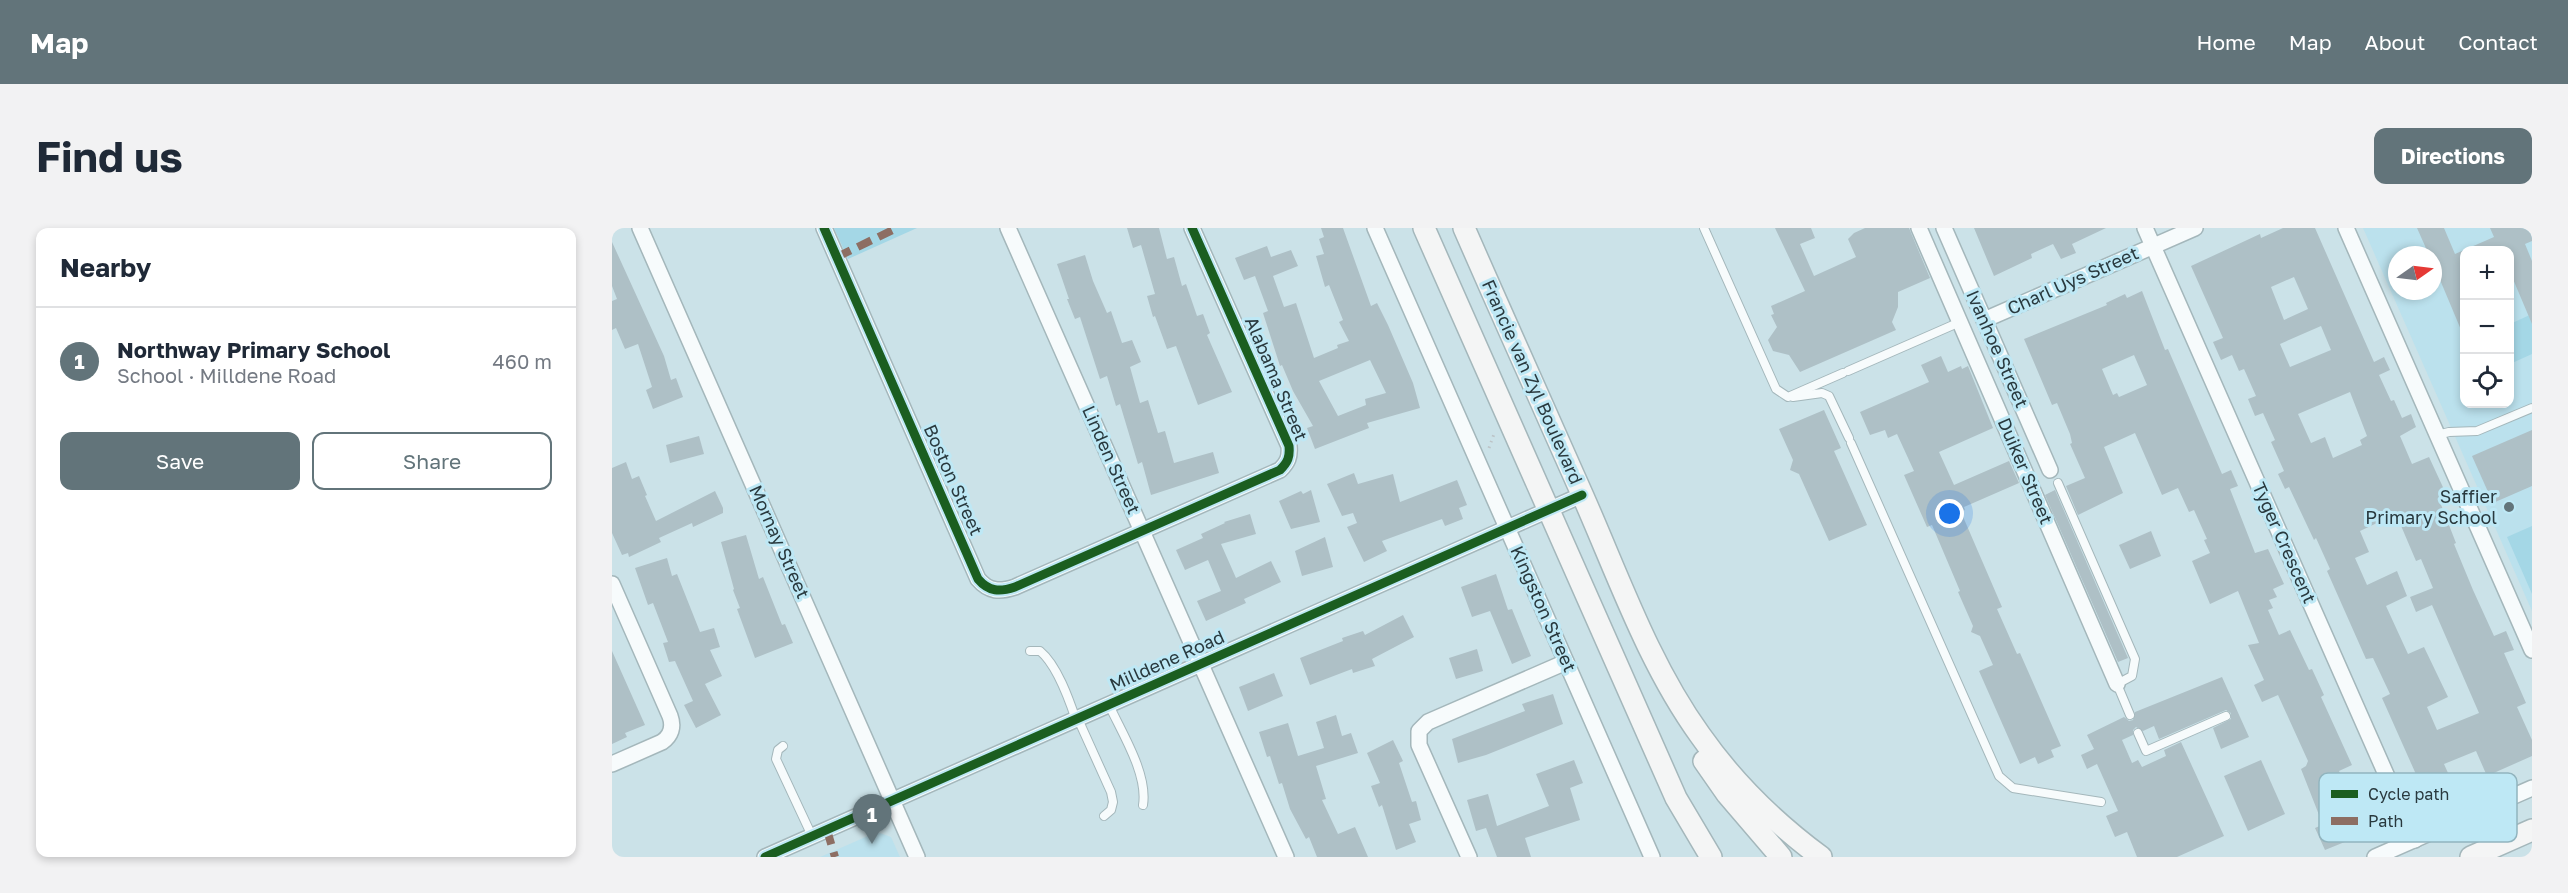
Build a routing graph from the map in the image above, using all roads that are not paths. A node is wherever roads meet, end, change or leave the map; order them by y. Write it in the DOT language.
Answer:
graph roads {
  1 [pos="640,228"];
  2 [pos="824,228"];
  3 [pos="1008,228"];
  4 [pos="1192,228"];
  5 [pos="1375,228"];
  6 [pos="1424,228"];
  7 [pos="1464,228"];
  8 [pos="1704,228"];
  9 [pos="1919,228"];
  10 [pos="1944,228"];
  11 [pos="2145,228"];
  12 [pos="2194,228"];
  13 [pos="2346,228"];
  14 [pos="2153,246"];
  15 [pos="1984,320"];
  16 [pos="1960,322"];
  17 [pos="1788,397"];
  18 [pos="2532,408"];
  19 [pos="2437,435"];
  20 [pos="2054,476"];
  21 [pos="1582,495"];
  22 [pos="1549,510"];
  23 [pos="1507,529"];
  24 [pos="1143,531"];
  25 [pos="612,584"];
  26 [pos="1637,620"];
  27 [pos="2532,650"];
  28 [pos="1030,651"];
  29 [pos="1566,662"];
  30 [pos="1200,665"];
  31 [pos="2117,684"];
  32 [pos="1110,705"];
  33 [pos="2130,715"];
  34 [pos="2226,716"];
  35 [pos="1077,719"];
  36 [pos="2138,733"];
  37 [pos="783,746"];
  38 [pos="612,764"];
  39 [pos="2385,773"];
  40 [pos="2532,788"];
  41 [pos="2517,795"];
  42 [pos="893,801"];
  43 [pos="2101,802"];
  44 [pos="1143,805"];
  45 [pos="1104,816"];
  46 [pos="2532,830"];
  47 [pos="812,836"];
  48 [pos="2517,837"];
  49 [pos="2410,842"];
  50 [pos="2505,842"];
  51 [pos="765,857"];
  52 [pos="917,857"];
  53 [pos="1286,857"];
  54 [pos="1469,857"];
  55 [pos="1652,857"];
  56 [pos="1711,857"];
  57 [pos="1780,857"];
  58 [pos="1821,857"];
  59 [pos="2375,857"];
  60 [pos="2471,857"];
  1 -- 42 [label="street, Mornay Street"];
  2 -- 24 [label="street, Boston Street"];
  3 -- 24 [label="street, Linden Street"];
  4 -- 24 [label="street, Alabama Street"];
  5 -- 23 [label="street, Kingston Street"];
  6 -- 22 [label="main road, Francie van Zyl Boulevard"];
  7 -- 21 [label="main road, Francie van Zyl Boulevard"];
  8 -- 17 [label="lane"];
  9 -- 16 [label="street, Duiker Street"];
  10 -- 15 [label="street, Ivanhoe Street"];
  11 -- 14 [label="street, Tyger Crescent"];
  12 -- 14 [label="street, Charl Uys Street"];
  13 -- 19 [label="street"];
  14 -- 15 [label="street, Charl Uys Street"];
  14 -- 39 [label="street, Tyger Crescent"];
  15 -- 20 [label="street, Ivanhoe Street"];
  16 -- 17 [label="lane"];
  16 -- 31 [label="street, Duiker Street"];
  17 -- 43 [label="lane"];
  18 -- 19 [label="lane"];
  19 -- 27 [label="street"];
  20 -- 31 [label="lane"];
  21 -- 22 [label="street, Milldene Road"];
  21 -- 26 [label="main road, Francie van Zyl Boulevard"];
  22 -- 23 [label="street, Milldene Road"];
  22 -- 56 [label="main road, Francie van Zyl Boulevard"];
  23 -- 29 [label="street, Kingston Street"];
  23 -- 30 [label="street, Milldene Road"];
  24 -- 30 [label="street, Linden Street"];
  25 -- 38 [label="street"];
  26 -- 57 [label="main road"];
  26 -- 58 [label="main road, Francie van Zyl Boulevard"];
  28 -- 35 [label="lane"];
  29 -- 54 [label="street"];
  29 -- 55 [label="street, Kingston Street"];
  30 -- 32 [label="street, Milldene Road"];
  30 -- 53 [label="street, Linden Street"];
  31 -- 33 [label="lane, Duiker Street"];
  32 -- 35 [label="street, Milldene Road"];
  32 -- 44 [label="lane"];
  34 -- 36 [label="lane"];
  35 -- 42 [label="street, Milldene Road"];
  35 -- 45 [label="lane"];
  37 -- 47 [label="lane"];
  40 -- 41 [label="street"];
  42 -- 47 [label="street, Milldene Road"];
  42 -- 52 [label="street, Mornay Street"];
  46 -- 48 [label="main road"];
  47 -- 51 [label="street, Milldene Road"];
  49 -- 59 [label="street"];
  50 -- 60 [label="main road"];
}
